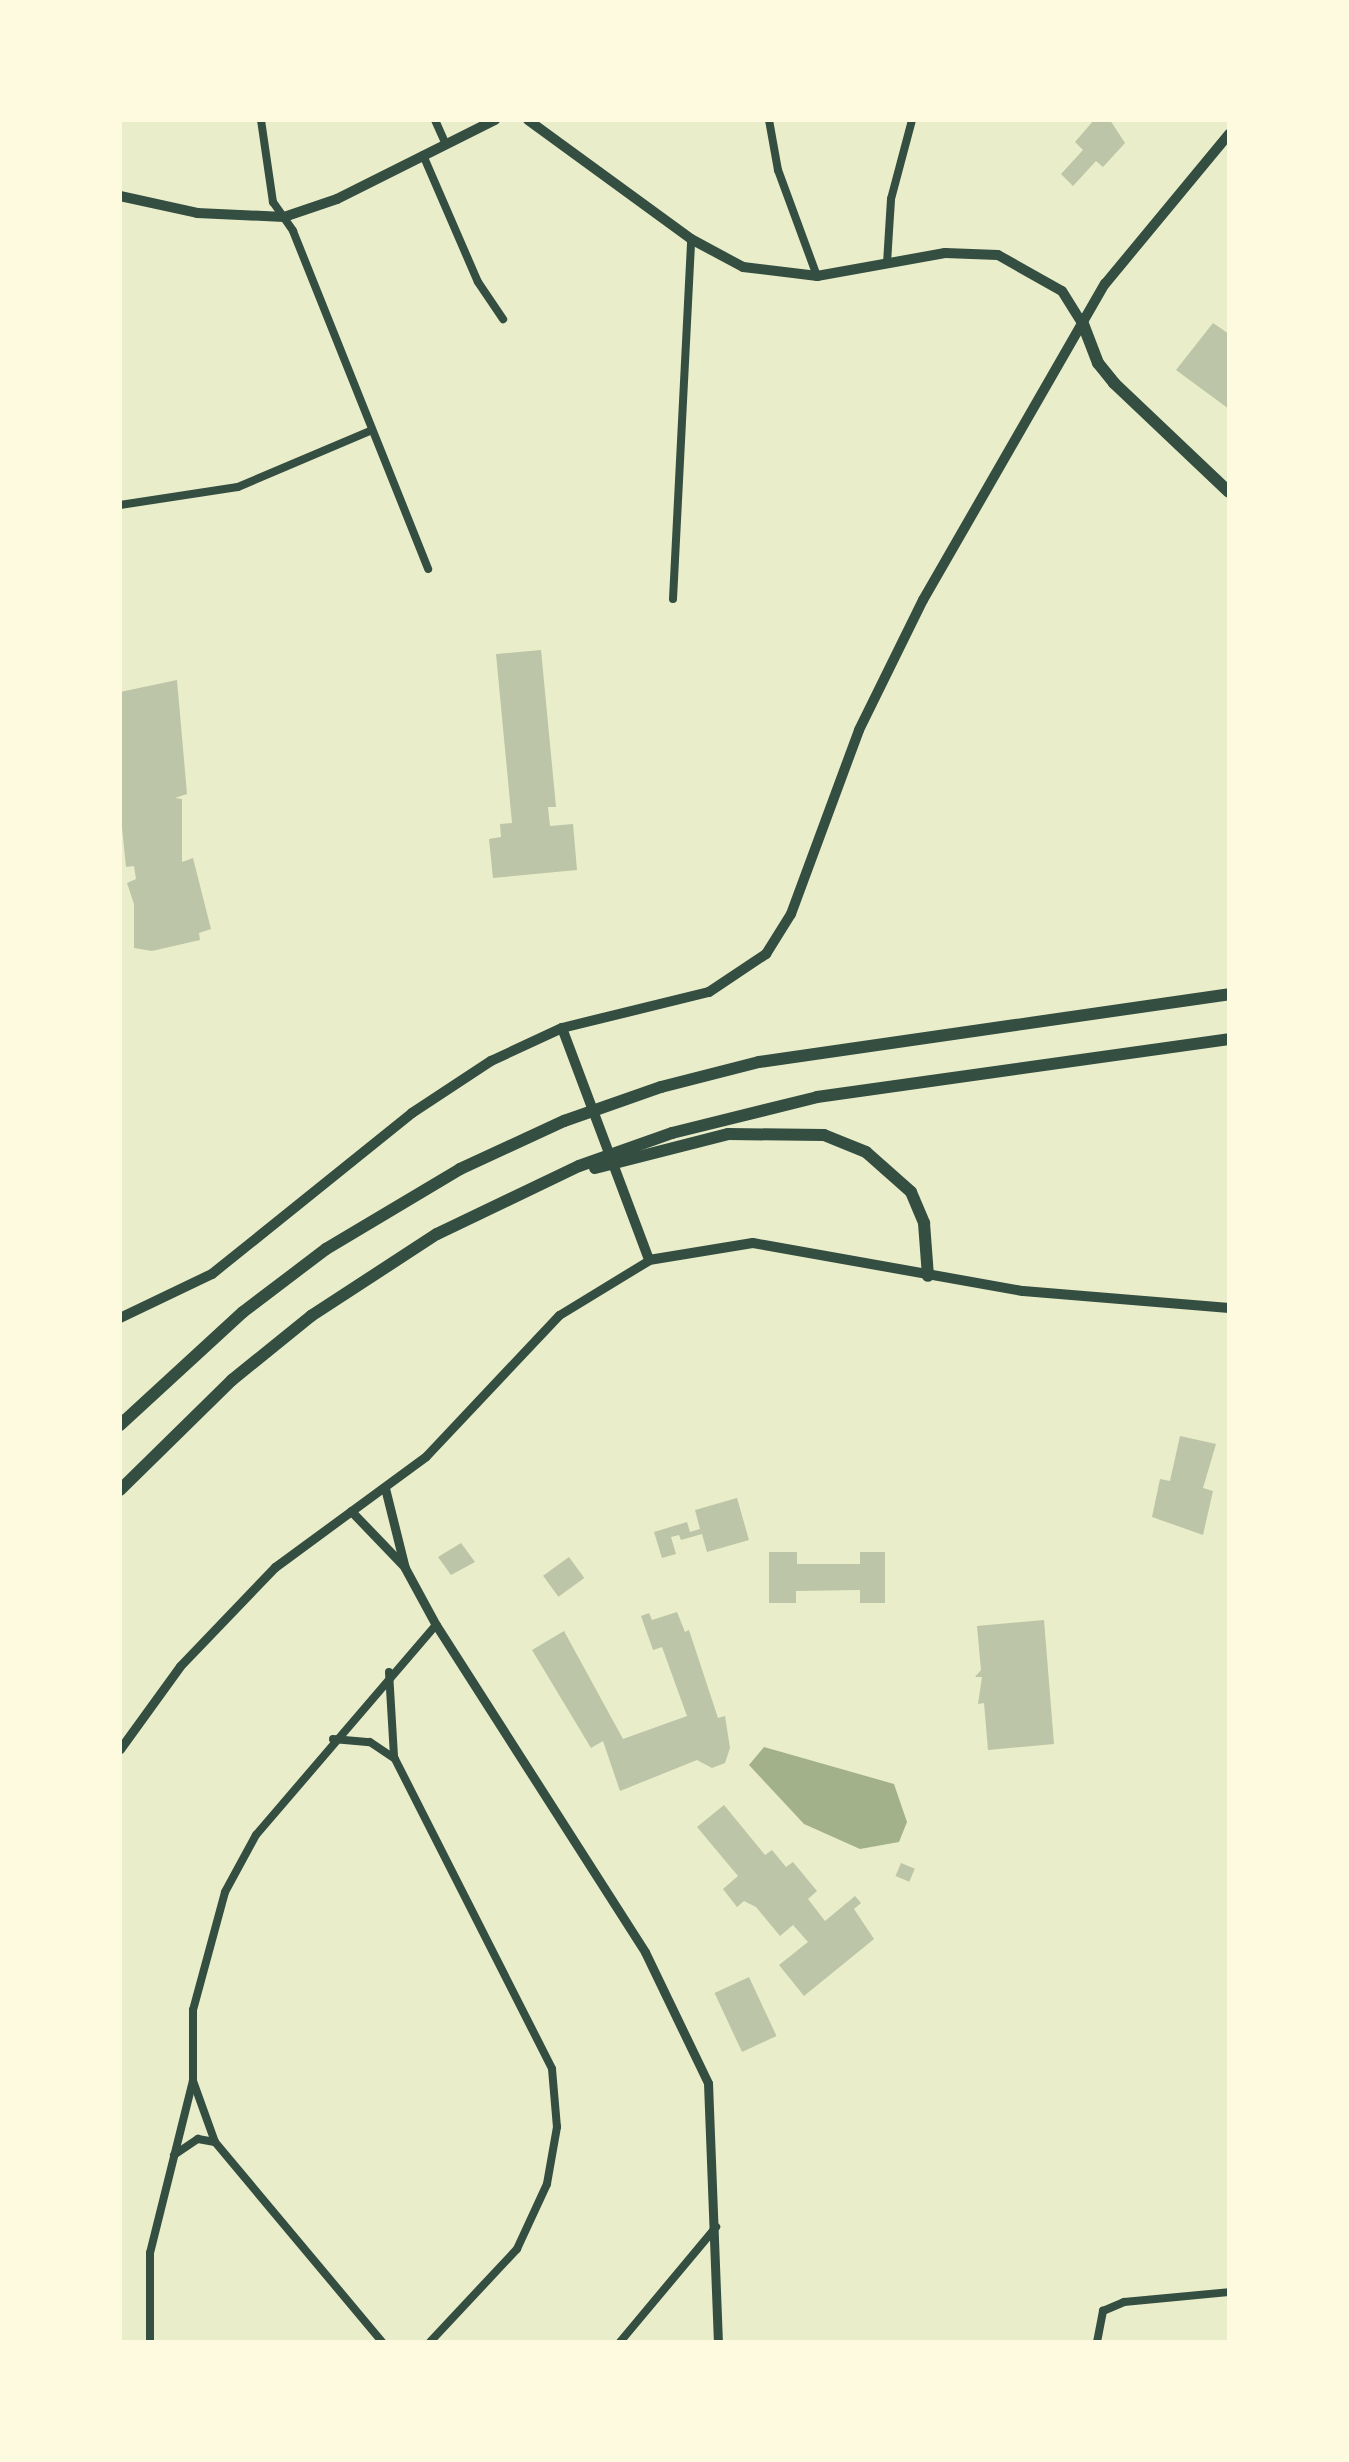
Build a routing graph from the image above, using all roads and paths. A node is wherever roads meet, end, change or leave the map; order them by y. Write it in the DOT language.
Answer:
graph roads {
  1 [pos="261,120"];
  2 [pos="435,120"];
  3 [pos="495,120"];
  4 [pos="528,120"];
  5 [pos="769,120"];
  6 [pos="912,120"];
  7 [pos="1229,134"];
  8 [pos="445,142"];
  9 [pos="423,155"];
  10 [pos="120,196"];
  11 [pos="284,217"];
  12 [pos="691,239"];
  13 [pos="888,264"];
  14 [pos="817,276"];
  15 [pos="503,319"];
  16 [pos="1083,324"];
  17 [pos="370,431"];
  18 [pos="1229,492"];
  19 [pos="120,505"];
  20 [pos="428,569"];
  21 [pos="673,599"];
  22 [pos="1229,994"];
  23 [pos="562,1028"];
  24 [pos="1229,1040"];
  25 [pos="530,1187"];
  26 [pos="650,1260"];
  27 [pos="928,1276"];
  28 [pos="1229,1308"];
  29 [pos="120,1318"];
  30 [pos="120,1425"];
  31 [pos="385,1488"];
  32 [pos="120,1490"];
  33 [pos="351,1511"];
  34 [pos="406,1568"];
  35 [pos="436,1625"];
  36 [pos="389,1672"];
  37 [pos="334,1738"];
  38 [pos="120,1749"];
  39 [pos="394,1759"];
  40 [pos="193,2081"];
  41 [pos="216,2142"];
  42 [pos="174,2155"];
  43 [pos="716,2227"];
  44 [pos="1229,2292"];
  45 [pos="150,2342"];
  46 [pos="382,2342"];
  47 [pos="430,2342"];
  48 [pos="620,2342"];
  49 [pos="718,2342"];
  50 [pos="1097,2342"];
  1 -- 11 [label="street"];
  2 -- 8 [label="street"];
  3 -- 8 [label="main road"];
  4 -- 12 [label="main road"];
  5 -- 14 [label="street"];
  6 -- 13 [label="street"];
  7 -- 16 [label="main road"];
  8 -- 9 [label="main road"];
  9 -- 11 [label="main road"];
  9 -- 15 [label="street"];
  10 -- 11 [label="main road"];
  11 -- 17 [label="street"];
  12 -- 14 [label="main road"];
  12 -- 21 [label="street"];
  13 -- 14 [label="main road"];
  13 -- 16 [label="main road"];
  16 -- 18 [label="highway"];
  16 -- 23 [label="main road"];
  17 -- 19 [label="street"];
  17 -- 20 [label="street"];
  22 -- 30 [label="highway"];
  23 -- 26 [label="main road"];
  23 -- 29 [label="main road"];
  24 -- 25 [label="highway"];
  25 -- 27 [label="highway"];
  25 -- 32 [label="highway"];
  26 -- 27 [label="main road"];
  26 -- 31 [label="street"];
  27 -- 28 [label="main road"];
  31 -- 33 [label="street"];
  31 -- 34 [label="street"];
  33 -- 34 [label="street"];
  33 -- 38 [label="street"];
  34 -- 35 [label="street"];
  35 -- 36 [label="street"];
  35 -- 43 [label="street"];
  36 -- 37 [label="street"];
  36 -- 39 [label="street"];
  37 -- 39 [label="street"];
  37 -- 40 [label="street"];
  39 -- 47 [label="street"];
  40 -- 41 [label="street"];
  40 -- 42 [label="street"];
  41 -- 42 [label="street"];
  41 -- 46 [label="street"];
  42 -- 45 [label="street"];
  43 -- 48 [label="street"];
  43 -- 49 [label="street"];
  44 -- 50 [label="street"];
}
